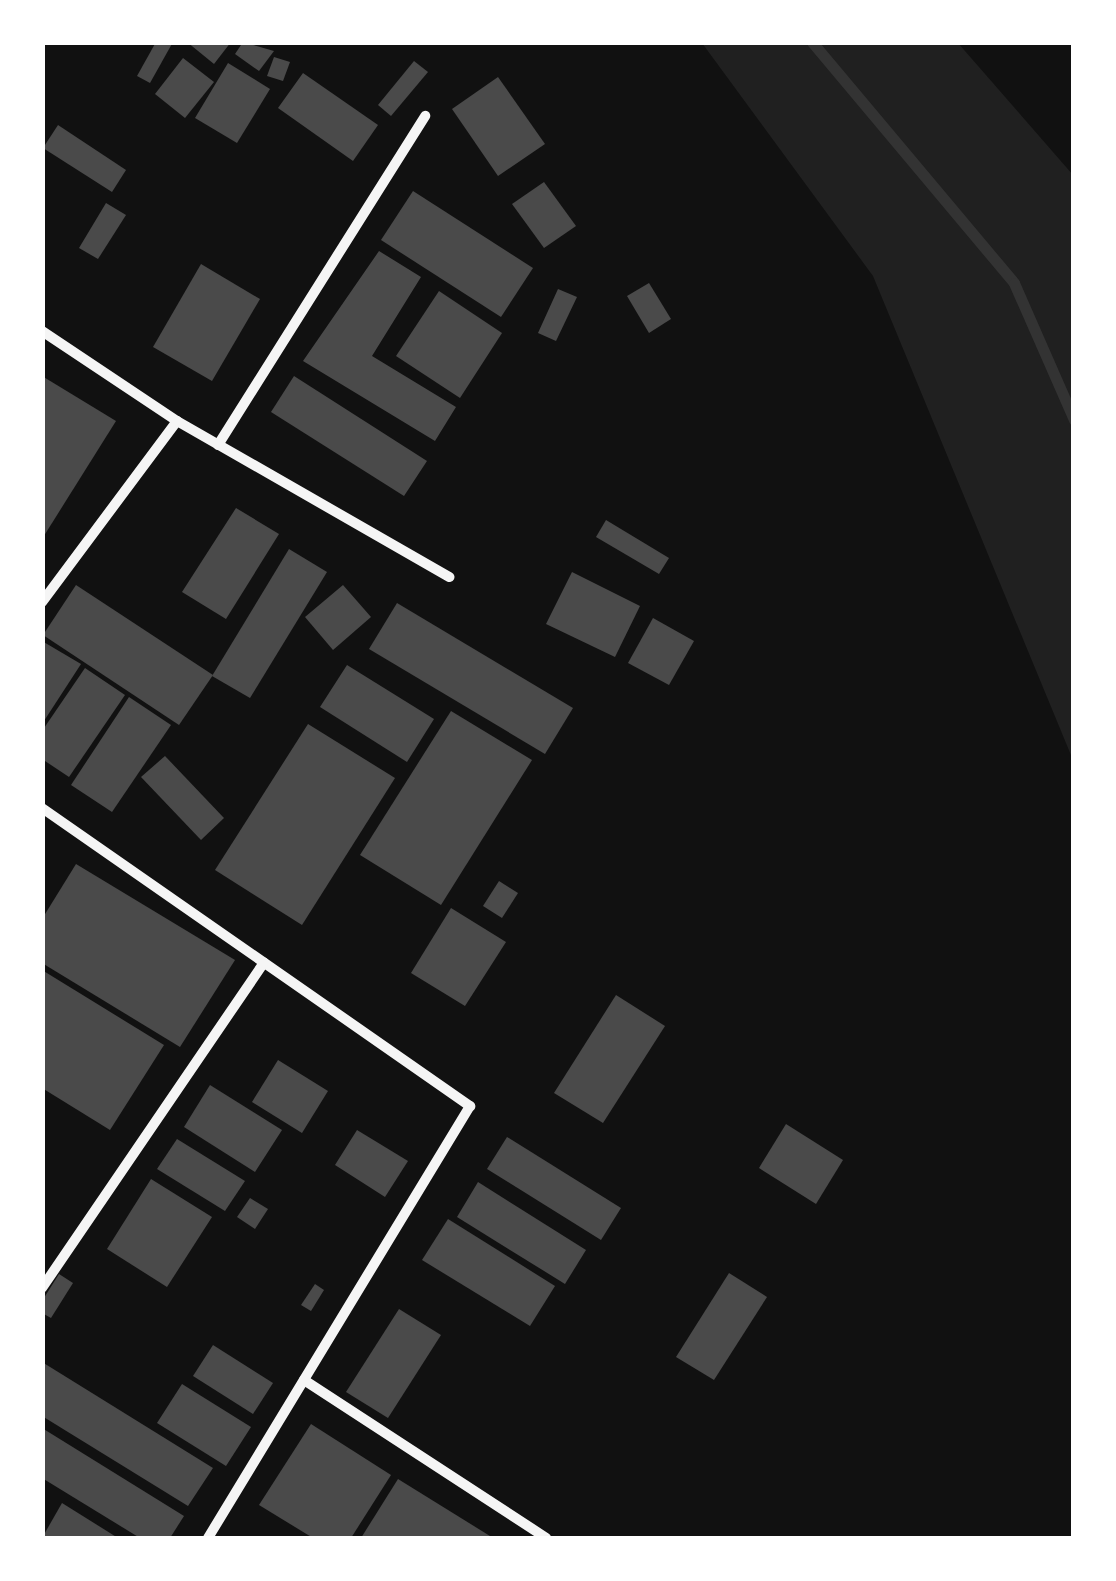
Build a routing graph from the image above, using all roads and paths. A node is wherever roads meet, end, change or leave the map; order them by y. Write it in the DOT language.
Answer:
graph roads {
  1 [pos="425,116"];
  2 [pos="42,331"];
  3 [pos="177,421"];
  4 [pos="218,445"];
  5 [pos="449,577"];
  6 [pos="42,602"];
  7 [pos="42,808"];
  8 [pos="264,962"];
  9 [pos="42,1288"];
  10 [pos="304,1380"];
  11 [pos="208,1538"];
  12 [pos="546,1538"];
  1 -- 4 [label="street"];
  2 -- 3 [label="street"];
  3 -- 4 [label="street"];
  3 -- 6 [label="street"];
  4 -- 5 [label="street"];
  7 -- 8 [label="street"];
  8 -- 9 [label="street"];
  8 -- 10 [label="street"];
  10 -- 11 [label="street"];
  10 -- 12 [label="street"];
}
